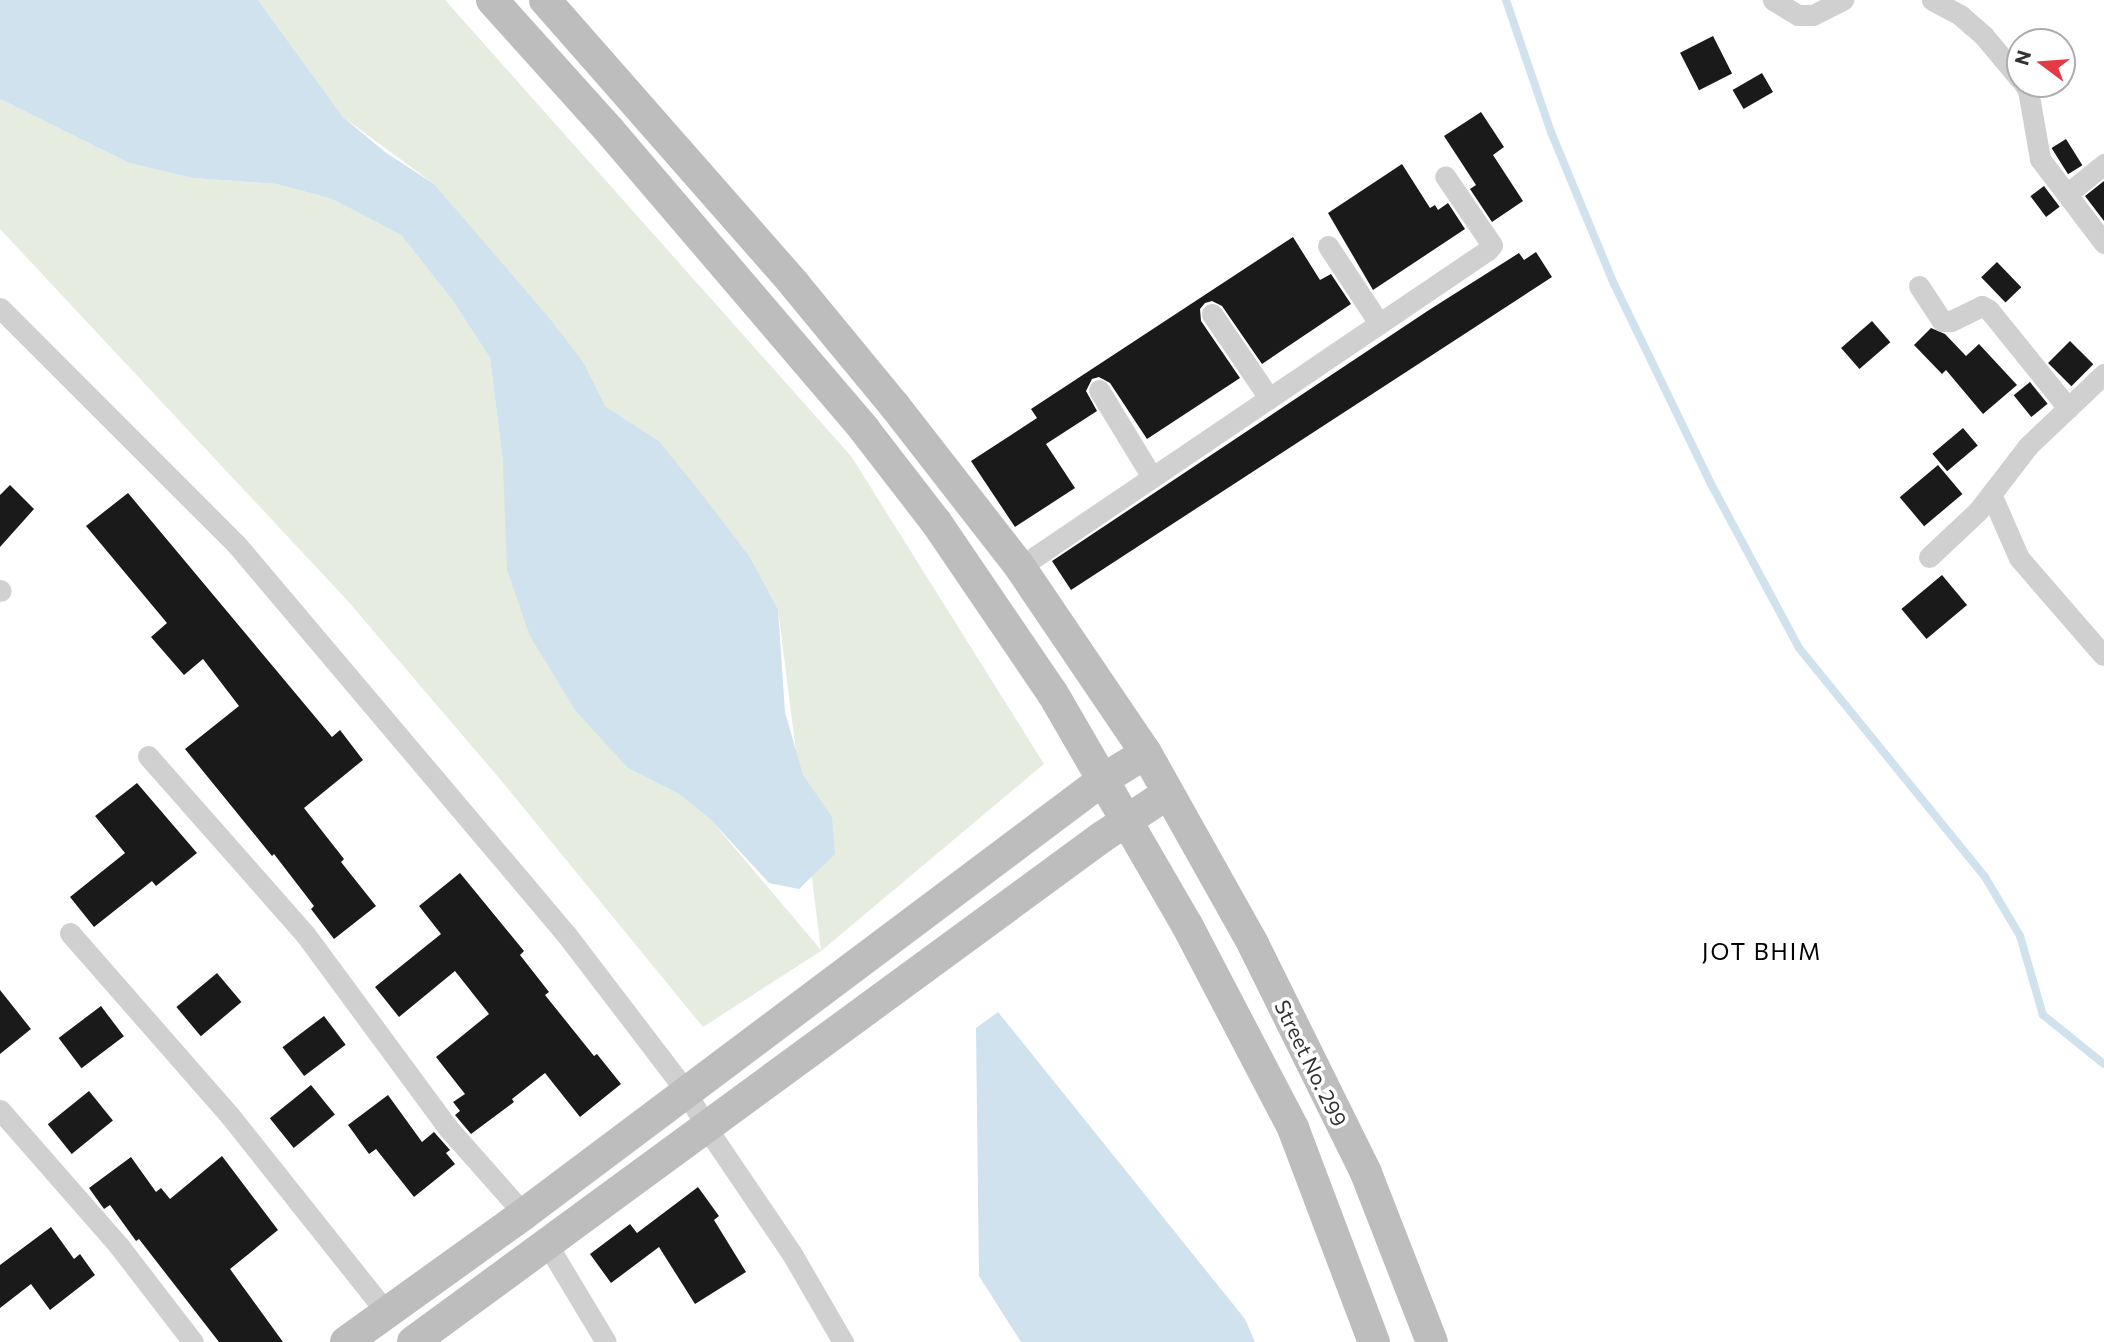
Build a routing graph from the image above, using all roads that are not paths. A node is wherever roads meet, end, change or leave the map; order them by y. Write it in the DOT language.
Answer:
graph roads {
  1 [pos="492,0"];
  2 [pos="545,0"];
  3 [pos="1773,0"];
  4 [pos="1843,0"];
  5 [pos="1933,0"];
  6 [pos="2006,62"];
  7 [pos="2029,98"];
  8 [pos="2104,164"];
  9 [pos="1446,176"];
  10 [pos="2067,194"];
  11 [pos="2104,243"];
  12 [pos="1328,246"];
  13 [pos="1919,286"];
  14 [pos="0,308"];
  15 [pos="1212,314"];
  16 [pos="1379,323"];
  17 [pos="2104,374"];
  18 [pos="1099,390"];
  19 [pos="1269,398"];
  20 [pos="2068,408"];
  21 [pos="1152,477"];
  22 [pos="1991,495"];
  23 [pos="1929,557"];
  24 [pos="1020,567"];
  25 [pos="2103,655"];
  26 [pos="1146,753"];
  27 [pos="148,756"];
  28 [pos="1104,779"];
  29 [pos="1167,794"];
  30 [pos="1127,820"];
  31 [pos="70,933"];
  32 [pos="686,1091"];
  33 [pos="0,1110"];
  34 [pos="706,1127"];
  35 [pos="524,1214"];
  36 [pos="547,1244"];
  37 [pos="386,1312"];
  38 [pos="193,1342"];
  39 [pos="346,1342"];
  40 [pos="413,1342"];
  41 [pos="606,1342"];
  42 [pos="843,1342"];
  43 [pos="1374,1342"];
  44 [pos="1432,1342"];
  1 -- 28 [label="street"];
  2 -- 24 [label="street, Street No. 299"];
  3 -- 4 [label="street"];
  5 -- 6 [label="street"];
  7 -- 10 [label="street"];
  8 -- 10 [label="street"];
  9 -- 16 [label="street"];
  10 -- 11 [label="street"];
  12 -- 16 [label="street"];
  13 -- 20 [label="street"];
  14 -- 32 [label="street"];
  15 -- 19 [label="street"];
  16 -- 19 [label="street"];
  17 -- 20 [label="street"];
  18 -- 21 [label="street"];
  19 -- 21 [label="street"];
  20 -- 22 [label="street"];
  21 -- 24 [label="street"];
  22 -- 23 [label="street"];
  22 -- 25 [label="street"];
  24 -- 26 [label="street, Street No. 299"];
  26 -- 28 [label="street"];
  26 -- 29 [label="street, Street No. 299"];
  27 -- 35 [label="street"];
  28 -- 30 [label="street"];
  28 -- 32 [label="street"];
  29 -- 30 [label="street"];
  29 -- 44 [label="street, Street No. 299"];
  30 -- 34 [label="street"];
  30 -- 43 [label="street"];
  31 -- 37 [label="street"];
  32 -- 34 [label="street"];
  32 -- 35 [label="street"];
  33 -- 38 [label="street"];
  34 -- 36 [label="street"];
  34 -- 42 [label="street"];
  35 -- 37 [label="street"];
  36 -- 40 [label="street"];
  36 -- 41 [label="street"];
  37 -- 39 [label="street"];
}
